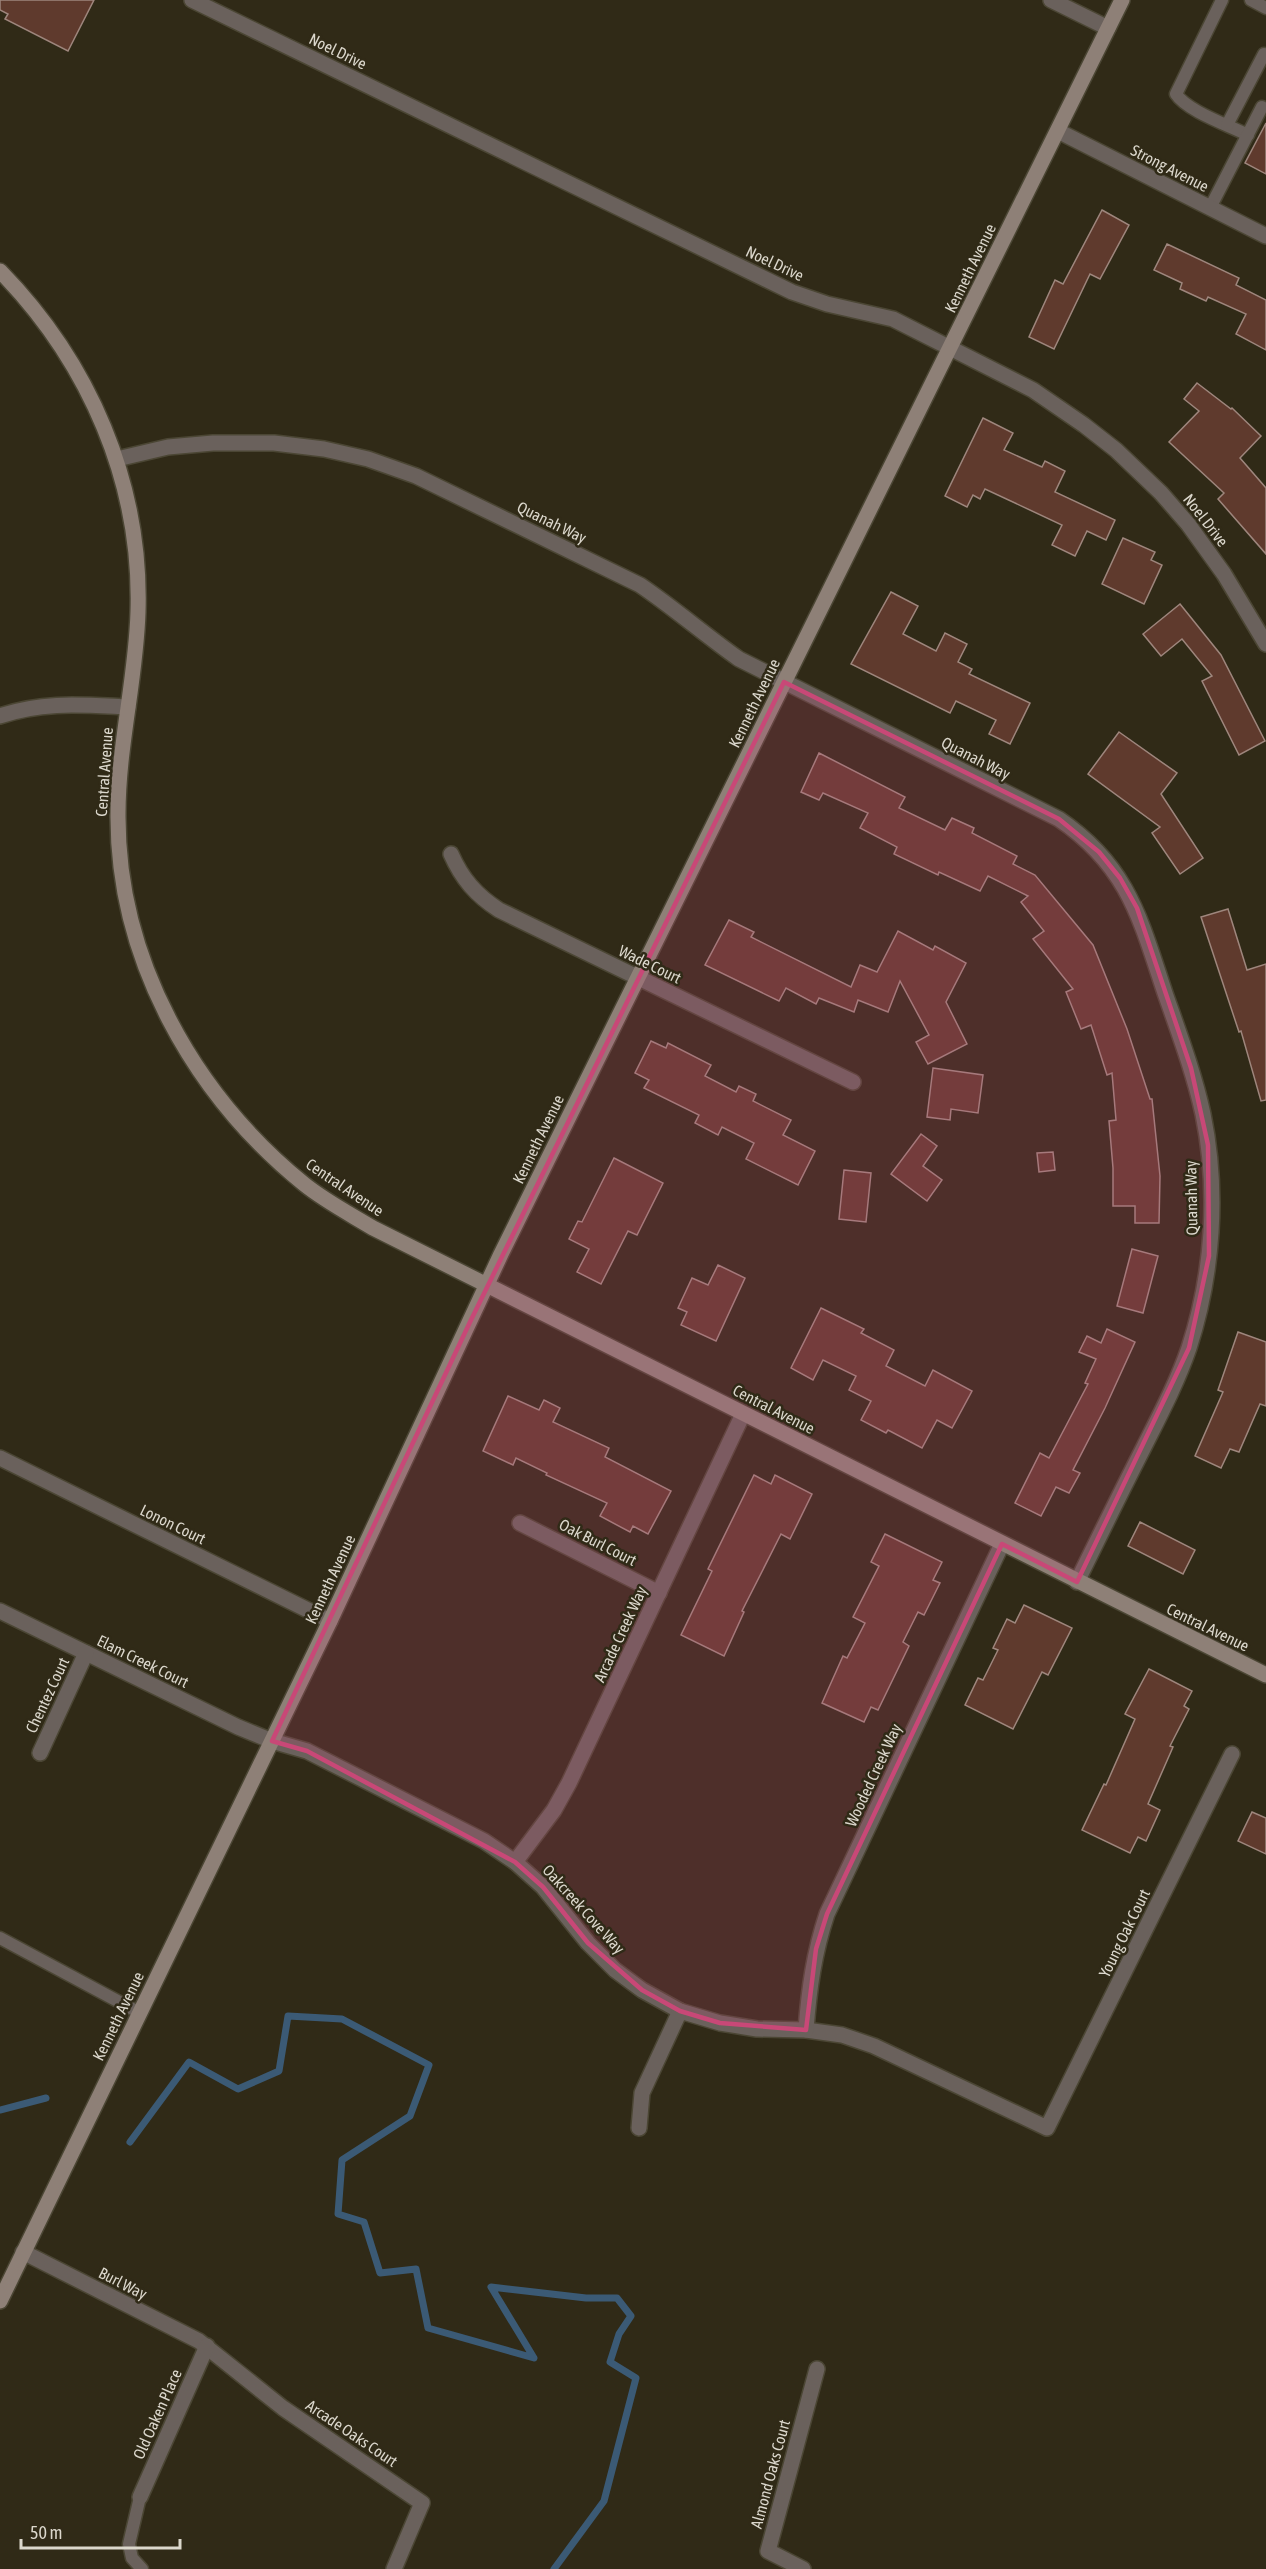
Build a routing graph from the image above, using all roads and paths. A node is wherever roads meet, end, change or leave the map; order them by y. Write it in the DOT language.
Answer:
graph roads {
  1 [pos="192,0"];
  2 [pos="1051,0"];
  3 [pos="1122,0"];
  4 [pos="1222,0"];
  5 [pos="1251,0"];
  6 [pos="1266,8"];
  7 [pos="1108,28"];
  8 [pos="1265,52"];
  9 [pos="1262,107"];
  10 [pos="1227,125"];
  11 [pos="1058,131"];
  12 [pos="1248,135"];
  13 [pos="1210,208"];
  14 [pos="1266,236"];
  15 [pos="0,271"];
  16 [pos="951,347"];
  17 [pos="117,459"];
  18 [pos="1266,644"];
  19 [pos="784,682"];
  20 [pos="128,706"];
  21 [pos="0,716"];
  22 [pos="451,854"];
  23 [pos="638,978"];
  24 [pos="853,1082"];
  25 [pos="486,1285"];
  26 [pos="743,1414"];
  27 [pos="0,1458"];
  28 [pos="520,1523"];
  29 [pos="1002,1544"];
  30 [pos="1077,1582"];
  31 [pos="659,1593"];
  32 [pos="0,1611"];
  33 [pos="330,1621"];
  34 [pos="86,1653"];
  35 [pos="1266,1676"];
  36 [pos="272,1741"];
  37 [pos="40,1753"];
  38 [pos="1232,1754"];
  39 [pos="515,1862"];
  40 [pos="0,1938"];
  41 [pos="681,2011"];
  42 [pos="140,2013"];
  43 [pos="806,2030"];
  44 [pos="639,2128"];
  45 [pos="1047,2128"];
  46 [pos="23,2252"];
  47 [pos="0,2300"];
  48 [pos="207,2346"];
  49 [pos="817,2369"];
  50 [pos="140,2497"];
  51 [pos="141,2569"];
  52 [pos="394,2569"];
  53 [pos="803,2569"];
  1 -- 16 [label="street, Noel Drive"];
  2 -- 7 [label="street"];
  3 -- 7 [label="main road, Kenneth Avenue"];
  4 -- 10 [label="lane"];
  5 -- 6 [label="lane"];
  7 -- 11 [label="main road, Kenneth Avenue"];
  8 -- 10 [label="lane"];
  9 -- 12 [label="lane"];
  10 -- 12 [label="lane"];
  11 -- 13 [label="street, Strong Avenue"];
  11 -- 16 [label="main road, Kenneth Avenue"];
  12 -- 13 [label="lane"];
  13 -- 14 [label="street, Strong Avenue"];
  15 -- 17 [label="main road, Central Avenue"];
  16 -- 18 [label="street, Noel Drive"];
  16 -- 19 [label="main road, Kenneth Avenue"];
  17 -- 19 [label="street, Quanah Way"];
  17 -- 20 [label="main road, Central Avenue"];
  19 -- 23 [label="main road, Kenneth Avenue"];
  19 -- 30 [label="street, Quanah Way"];
  20 -- 21 [label="street"];
  20 -- 25 [label="main road, Central Avenue"];
  22 -- 23 [label="street, Wade Court"];
  23 -- 24 [label="street, Wade Court"];
  23 -- 25 [label="main road, Kenneth Avenue"];
  25 -- 26 [label="main road, Central Avenue"];
  25 -- 33 [label="main road, Kenneth Avenue"];
  26 -- 29 [label="main road, Central Avenue"];
  26 -- 31 [label="street, Arcade Creek Way"];
  27 -- 33 [label="street, Lonon Court"];
  28 -- 31 [label="street, Oak Burl Court"];
  29 -- 30 [label="main road, Central Avenue"];
  29 -- 43 [label="street, Wooded Creek Way"];
  30 -- 35 [label="main road, Central Avenue"];
  31 -- 39 [label="street, Arcade Creek Way"];
  32 -- 34 [label="street, Elam Creek Court"];
  33 -- 36 [label="main road, Kenneth Avenue"];
  34 -- 36 [label="street, Elam Creek Court"];
  34 -- 37 [label="street, Chentez Court"];
  36 -- 39 [label="street, Oakcreek Cove Way"];
  36 -- 42 [label="main road, Kenneth Avenue"];
  38 -- 45 [label="street, Young Oak Court"];
  39 -- 41 [label="street, Oakcreek Cove Way"];
  40 -- 42 [label="lane"];
  41 -- 43 [label="street, Oakcreek Cove Way"];
  41 -- 44 [label="street"];
  42 -- 46 [label="main road, Kenneth Avenue"];
  43 -- 45 [label="street, Oakcreek Cove Way"];
  46 -- 47 [label="main road, Kenneth Avenue"];
  46 -- 48 [label="street, Burl Way"];
  48 -- 50 [label="street, Old Oaken Place"];
  48 -- 52 [label="street, Arcade Oaks Court"];
  49 -- 53 [label="street, Almond Oaks Court"];
  50 -- 51 [label="lane"];
}
